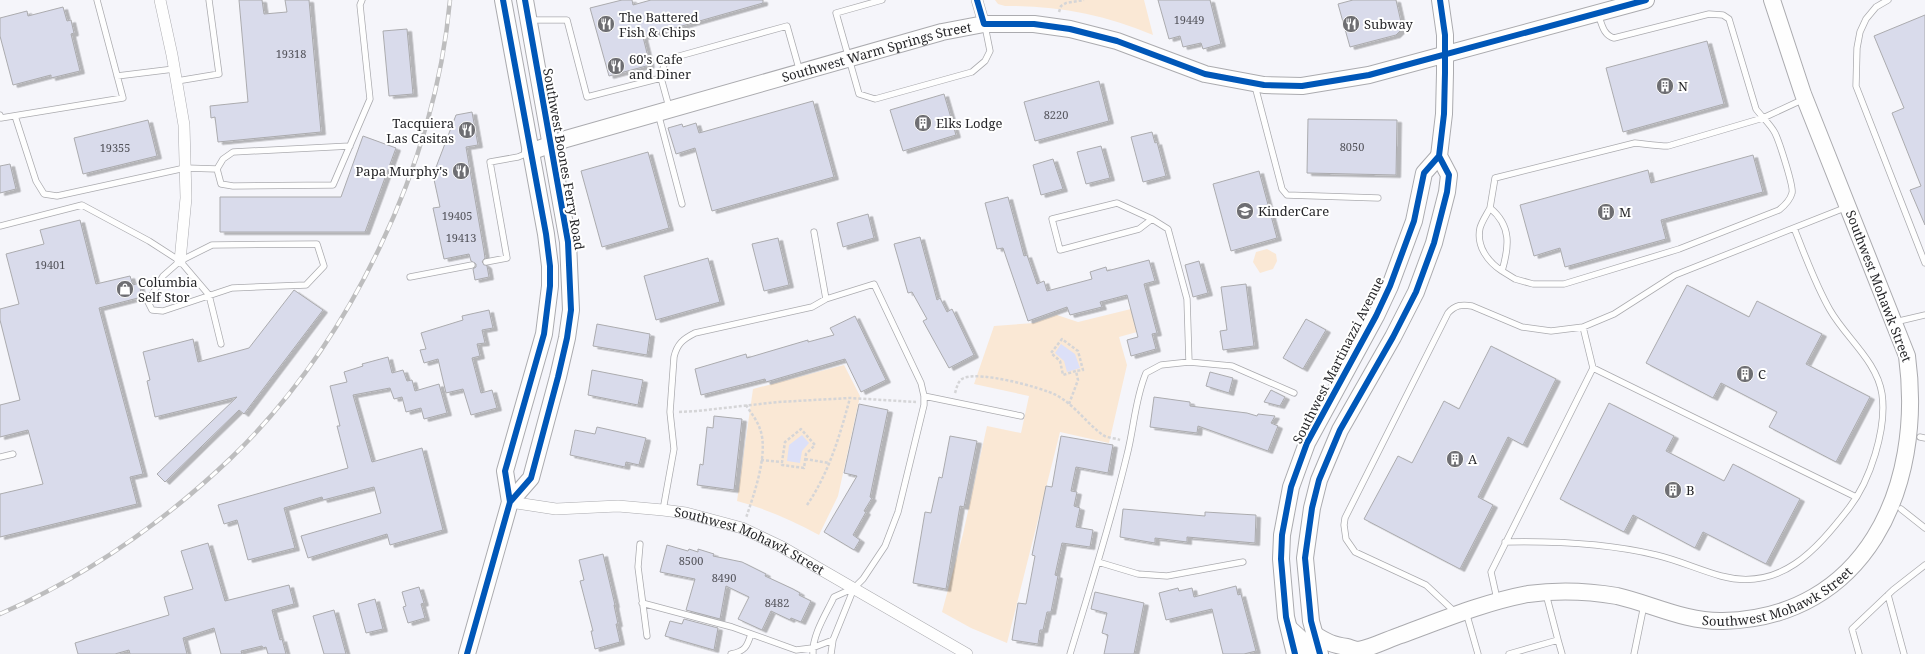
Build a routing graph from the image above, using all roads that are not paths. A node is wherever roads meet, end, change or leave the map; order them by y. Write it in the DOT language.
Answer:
graph roads {
  1 [pos="97,0"];
  2 [pos="160,0"];
  3 [pos="209,0"];
  4 [pos="362,0"];
  5 [pos="503,0"];
  6 [pos="525,0"];
  7 [pos="882,0"];
  8 [pos="977,0"];
  9 [pos="1440,0"];
  10 [pos="1646,0"];
  11 [pos="1772,0"];
  12 [pos="1888,0"];
  13 [pos="1598,13"];
  14 [pos="528,20"];
  15 [pos="984,24"];
  16 [pos="1445,54"];
  17 [pos="849,58"];
  18 [pos="174,69"];
  19 [pos="800,72"];
  20 [pos="117,76"];
  21 [pos="661,78"];
  22 [pos="176,81"];
  23 [pos="1254,83"];
  24 [pos="1805,99"];
  25 [pos="664,111"];
  26 [pos="0,115"];
  27 [pos="15,116"];
  28 [pos="1763,118"];
  29 [pos="550,145"];
  30 [pos="350,146"];
  31 [pos="530,152"];
  32 [pos="1439,156"];
  33 [pos="185,168"];
  34 [pos="217,169"];
  35 [pos="1378,198"];
  36 [pos="682,204"];
  37 [pos="1848,206"];
  38 [pos="1490,208"];
  39 [pos="1152,219"];
  40 [pos="0,226"];
  41 [pos="1794,228"];
  42 [pos="814,232"];
  43 [pos="180,261"];
  44 [pos="486,262"];
  45 [pos="1925,264"];
  46 [pos="472,265"];
  47 [pos="1502,271"];
  48 [pos="410,277"];
  49 [pos="209,295"];
  50 [pos="826,298"];
  51 [pos="1925,315"];
  52 [pos="1895,322"];
  53 [pos="1583,327"];
  54 [pos="221,344"];
  55 [pos="1189,362"];
  56 [pos="1593,368"];
  57 [pos="1294,393"];
  58 [pos="924,396"];
  59 [pos="1021,416"];
  60 [pos="1922,437"];
  61 [pos="12,454"];
  62 [pos="0,457"];
  63 [pos="1856,497"];
  64 [pos="510,502"];
  65 [pos="1901,509"];
  66 [pos="663,510"];
  67 [pos="1925,528"];
  68 [pos="1505,542"];
  69 [pos="640,544"];
  70 [pos="1098,562"];
  71 [pos="1242,562"];
  72 [pos="1925,565"];
  73 [pos="854,588"];
  74 [pos="1546,592"];
  75 [pos="1888,595"];
  76 [pos="1498,601"];
  77 [pos="642,603"];
  78 [pos="1644,604"];
  79 [pos="1462,613"];
  80 [pos="1288,627"];
  81 [pos="751,634"];
  82 [pos="1314,634"];
  83 [pos="647,636"];
  84 [pos="833,640"];
  85 [pos="1558,640"];
  86 [pos="813,651"];
  87 [pos="1357,652"];
  88 [pos="467,654"];
  89 [pos="731,654"];
  90 [pos="831,654"];
  91 [pos="967,654"];
  92 [pos="1070,654"];
  93 [pos="1295,654"];
  94 [pos="1307,654"];
  95 [pos="1320,654"];
  96 [pos="1478,654"];
  97 [pos="1509,654"];
  98 [pos="1562,654"];
  99 [pos="1634,654"];
  100 [pos="1859,654"];
  101 [pos="1904,654"];
  1 -- 20 [label="lane"];
  2 -- 18 [label="street"];
  3 -- 22 [label="lane"];
  4 -- 30 [label="lane"];
  5 -- 31 [label="street, Southwest Boones Ferry Road"];
  6 -- 14 [label="street, Southwest Boones Ferry Road"];
  7 -- 17 [label="lane"];
  8 -- 15 [label="street"];
  9 -- 16 [label="street"];
  10 -- 13 [label="street, Southwest Warm Springs Street"];
  11 -- 24 [label="street, Southwest Mohawk Street"];
  12 -- 45 [label="lane"];
  13 -- 16 [label="street, Southwest Warm Springs Street"];
  13 -- 28 [label="lane"];
  14 -- 21 [label="lane"];
  14 -- 29 [label="street, Southwest Boones Ferry Road"];
  15 -- 17 [label="street, Southwest Warm Springs Street"];
  15 -- 17 [label="lane"];
  15 -- 23 [label="street, Southwest Warm Springs Street"];
  16 -- 23 [label="street, Southwest Warm Springs Street"];
  16 -- 32 [label="street"];
  17 -- 19 [label="street, Southwest Warm Springs Street"];
  18 -- 20 [label="lane"];
  18 -- 22 [label="street"];
  19 -- 21 [label="lane"];
  19 -- 25 [label="street, Southwest Warm Springs Street"];
  20 -- 27 [label="lane"];
  21 -- 25 [label="lane"];
  22 -- 33 [label="street"];
  23 -- 35 [label="lane"];
  24 -- 28 [label="lane"];
  24 -- 37 [label="street, Southwest Mohawk Street"];
  25 -- 29 [label="street, Southwest Warm Springs Street"];
  25 -- 36 [label="lane"];
  26 -- 27 [label="lane"];
  27 -- 33 [label="lane"];
  28 -- 38 [label="lane"];
  28 -- 47 [label="lane"];
  29 -- 31 [label="street, Southwest Warm Springs Street"];
  29 -- 64 [label="street, Southwest Boones Ferry Road"];
  30 -- 34 [label="lane"];
  30 -- 34 [label="lane"];
  31 -- 44 [label="lane"];
  31 -- 64 [label="street, Southwest Boones Ferry Road"];
  32 -- 80 [label="street, Southwest Martinazzi Avenue"];
  32 -- 82 [label="street"];
  33 -- 34 [label="lane"];
  33 -- 43 [label="street"];
  37 -- 41 [label="lane"];
  37 -- 52 [label="street, Southwest Mohawk Street"];
  38 -- 47 [label="lane"];
  38 -- 47 [label="lane"];
  39 -- 39 [label="lane"];
  39 -- 55 [label="lane"];
  40 -- 43 [label="lane"];
  41 -- 53 [label="lane"];
  41 -- 63 [label="lane"];
  42 -- 50 [label="lane"];
  43 -- 49 [label="lane"];
  43 -- 49 [label="lane"];
  43 -- 49 [label="lane"];
  46 -- 48 [label="lane"];
  49 -- 54 [label="lane"];
  50 -- 58 [label="lane"];
  50 -- 66 [label="lane"];
  51 -- 52 [label="lane"];
  52 -- 60 [label="street, Southwest Mohawk Street"];
  53 -- 56 [label="lane"];
  53 -- 79 [label="lane"];
  55 -- 57 [label="lane"];
  55 -- 70 [label="lane"];
  56 -- 63 [label="lane"];
  56 -- 68 [label="lane"];
  58 -- 59 [label="lane"];
  58 -- 73 [label="lane"];
  60 -- 65 [label="street, Southwest Mohawk Street"];
  61 -- 62 [label="lane"];
  63 -- 68 [label="lane"];
  64 -- 66 [label="street, Southwest Mohawk Street"];
  64 -- 88 [label="street, Southwest Boones Ferry Road"];
  65 -- 67 [label="lane"];
  65 -- 78 [label="street, Southwest Mohawk Street"];
  66 -- 73 [label="street, Southwest Mohawk Street"];
  68 -- 76 [label="lane"];
  69 -- 77 [label="lane"];
  70 -- 71 [label="lane"];
  70 -- 92 [label="lane"];
  72 -- 75 [label="lane"];
  73 -- 84 [label="lane"];
  73 -- 86 [label="lane"];
  73 -- 91 [label="street, Southwest Mohawk Street"];
  74 -- 76 [label="street, Southwest Mohawk Street"];
  74 -- 78 [label="street, Southwest Mohawk Street"];
  74 -- 85 [label="lane"];
  75 -- 100 [label="lane"];
  75 -- 101 [label="lane"];
  76 -- 79 [label="street, Southwest Mohawk Street"];
  77 -- 81 [label="lane"];
  77 -- 83 [label="lane"];
  78 -- 99 [label="lane"];
  79 -- 87 [label="street, Southwest Mohawk Street"];
  79 -- 96 [label="lane"];
  80 -- 93 [label="street, Southwest Martinazzi Avenue"];
  80 -- 94 [label="street"];
  81 -- 86 [label="lane"];
  81 -- 89 [label="lane"];
  82 -- 87 [label="street, Southwest Mohawk Street"];
  82 -- 95 [label="street"];
  84 -- 86 [label="lane"];
  84 -- 90 [label="lane"];
  85 -- 97 [label="lane"];
  85 -- 98 [label="lane"];
}
